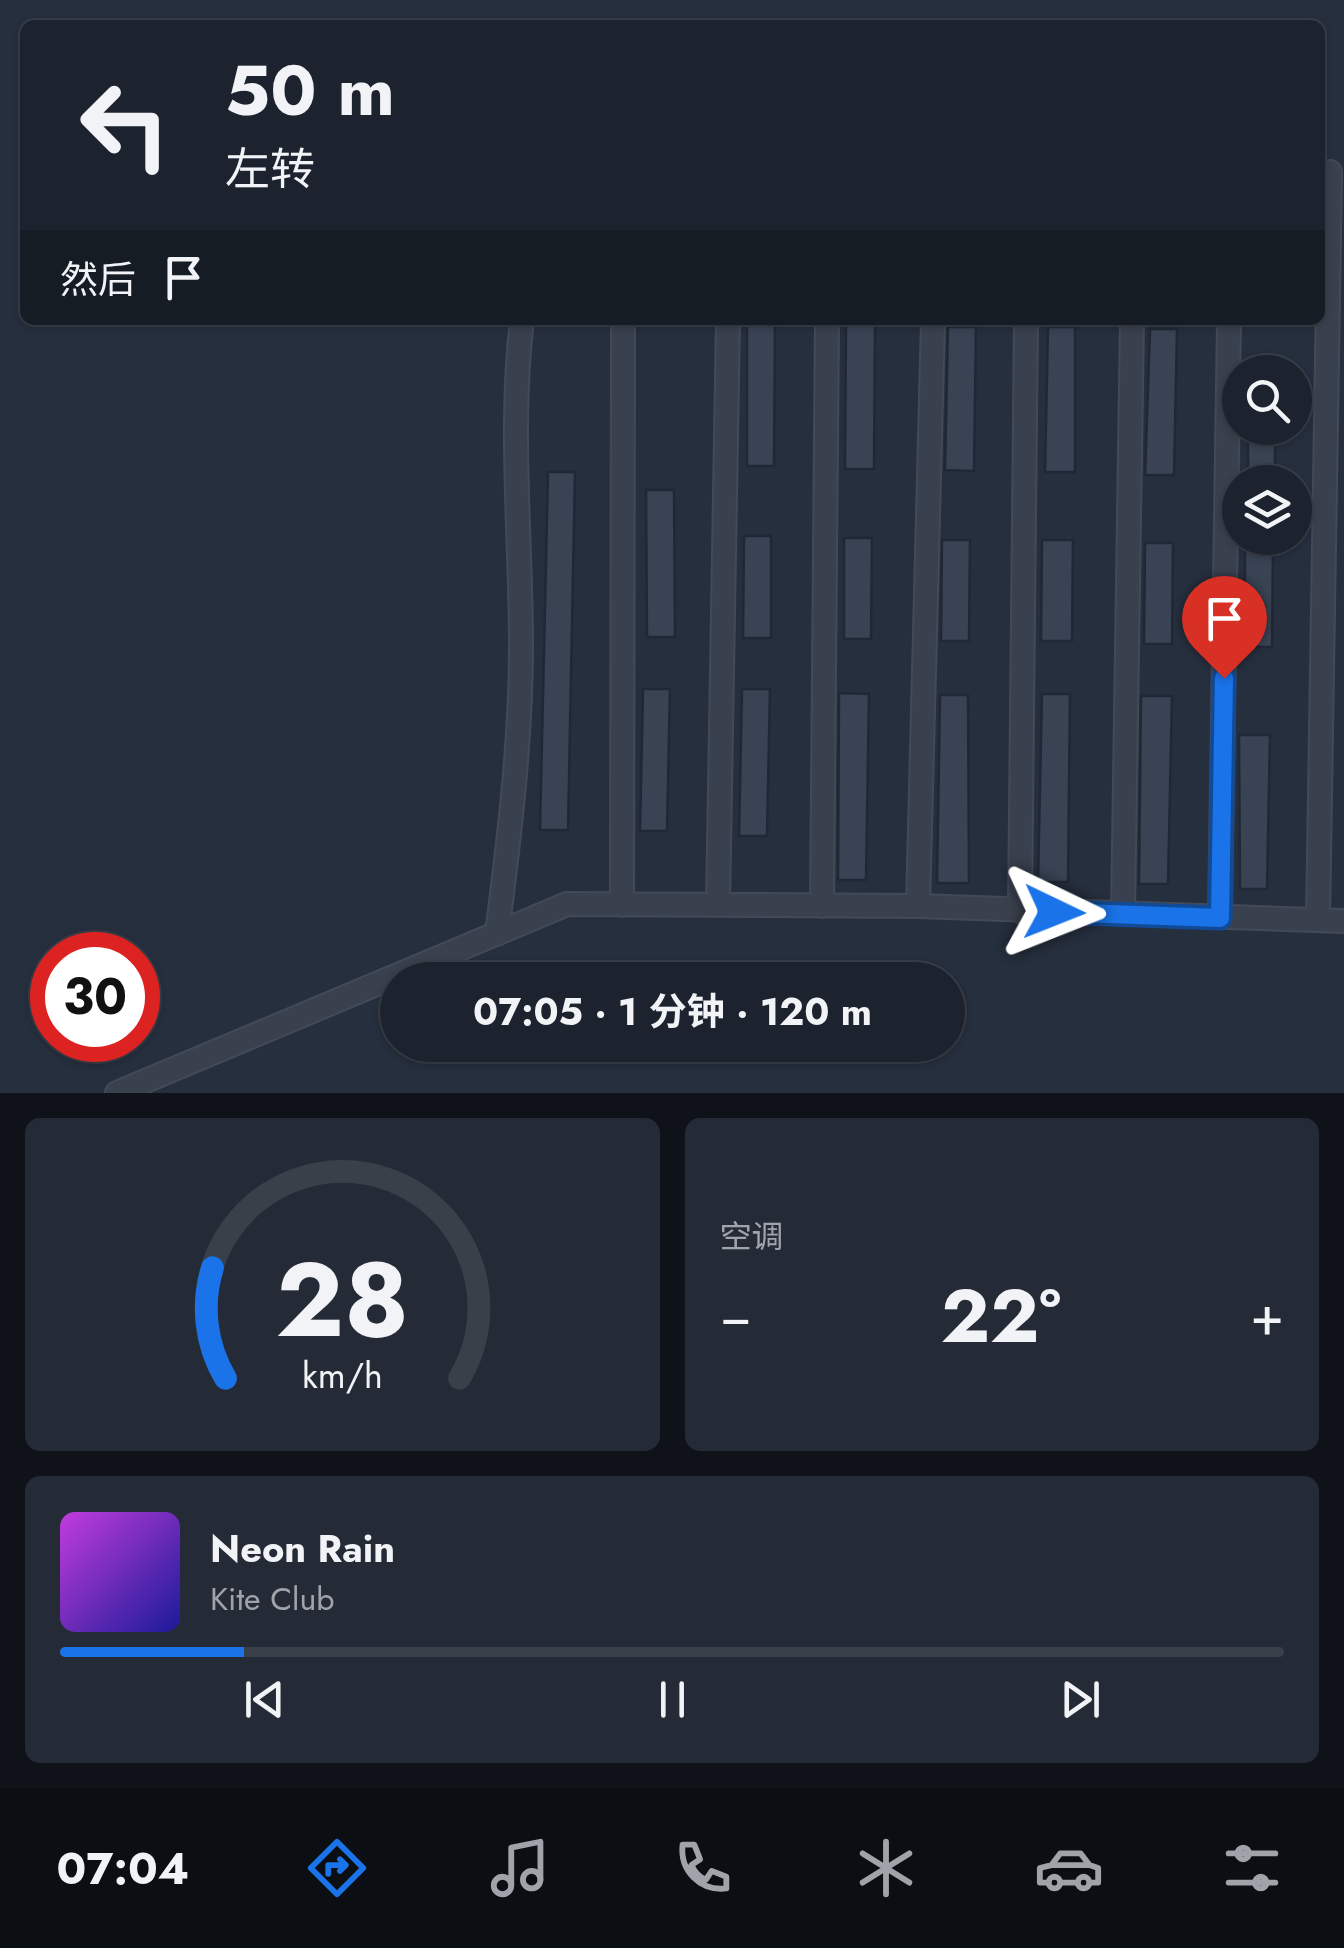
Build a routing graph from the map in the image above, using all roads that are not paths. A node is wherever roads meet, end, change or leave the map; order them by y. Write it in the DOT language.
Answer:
graph roads {
  1 [pos="1331,172"];
  2 [pos="521,325"];
  3 [pos="623,325"];
  4 [pos="728,325"];
  5 [pos="827,325"];
  6 [pos="933,325"];
  7 [pos="1026,325"];
  8 [pos="1132,325"];
  9 [pos="1229,325"];
  10 [pos="622,905"];
  11 [pos="718,905"];
  12 [pos="822,906"];
  13 [pos="918,906"];
  14 [pos="1020,911"];
  15 [pos="1123,914"];
  16 [pos="1220,918"];
  17 [pos="1318,920"];
  18 [pos="1344,921"];
  19 [pos="496,934"];
  20 [pos="117,1093"];
  1 -- 17 [label="street"];
  2 -- 19 [label="street"];
  3 -- 10 [label="street"];
  4 -- 11 [label="street"];
  5 -- 12 [label="street"];
  6 -- 13 [label="street"];
  7 -- 14 [label="street"];
  8 -- 15 [label="street"];
  9 -- 16 [label="street"];
  10 -- 11 [label="street"];
  10 -- 19 [label="street"];
  11 -- 12 [label="street"];
  12 -- 13 [label="street"];
  13 -- 14 [label="street"];
  14 -- 15 [label="street"];
  15 -- 16 [label="street"];
  16 -- 17 [label="street"];
  17 -- 18 [label="street"];
  19 -- 20 [label="street"];
}
